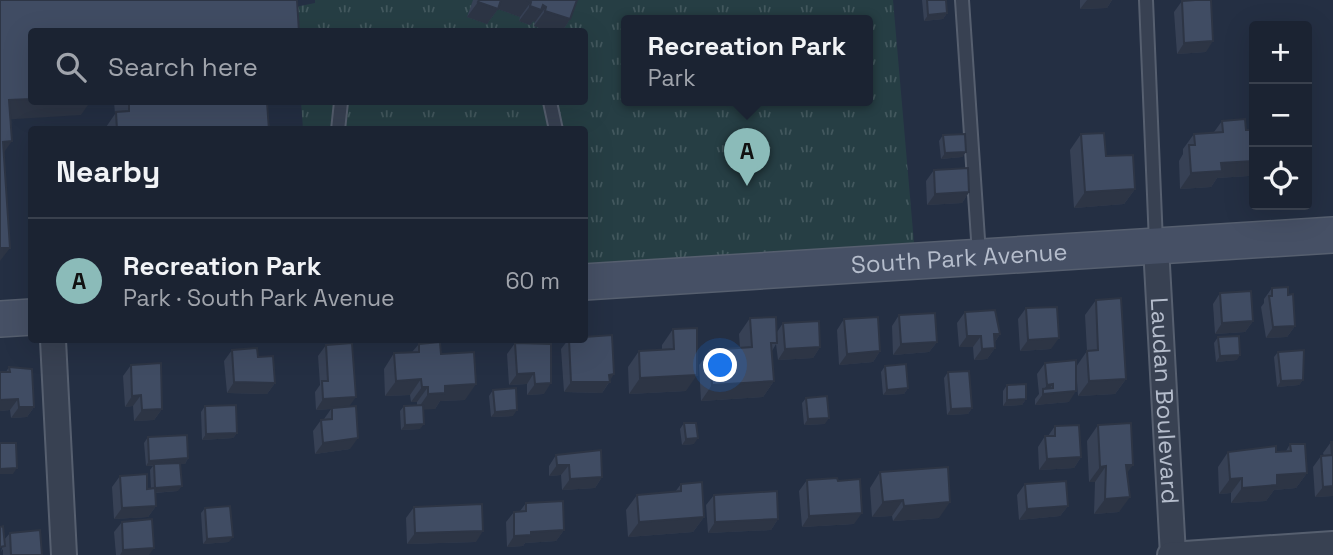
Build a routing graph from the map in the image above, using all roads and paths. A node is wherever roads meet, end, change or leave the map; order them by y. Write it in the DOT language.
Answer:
graph roads {
  1 [pos="962,0"];
  2 [pos="1146,0"];
  3 [pos="341,105"];
  4 [pos="551,105"];
  5 [pos="338,126"];
  6 [pos="555,126"];
  7 [pos="1333,235"];
  8 [pos="1156,247"];
  9 [pos="980,258"];
  10 [pos="588,282"];
  11 [pos="28,317"];
  12 [pos="0,319"];
  13 [pos="53,343"];
  14 [pos="1333,544"];
  15 [pos="64,555"];
  16 [pos="1172,555"];
  1 -- 9 [label="lane"];
  2 -- 8 [label="lane"];
  3 -- 5 [label="lane"];
  4 -- 6 [label="lane"];
  7 -- 8 [label="main road, South Park Avenue"];
  8 -- 9 [label="main road, South Park Avenue"];
  8 -- 16 [label="street, Laudan Boulevard"];
  9 -- 10 [label="main road, South Park Avenue"];
  11 -- 12 [label="main road"];
  13 -- 15 [label="street"];
  14 -- 16 [label="street"];
}
